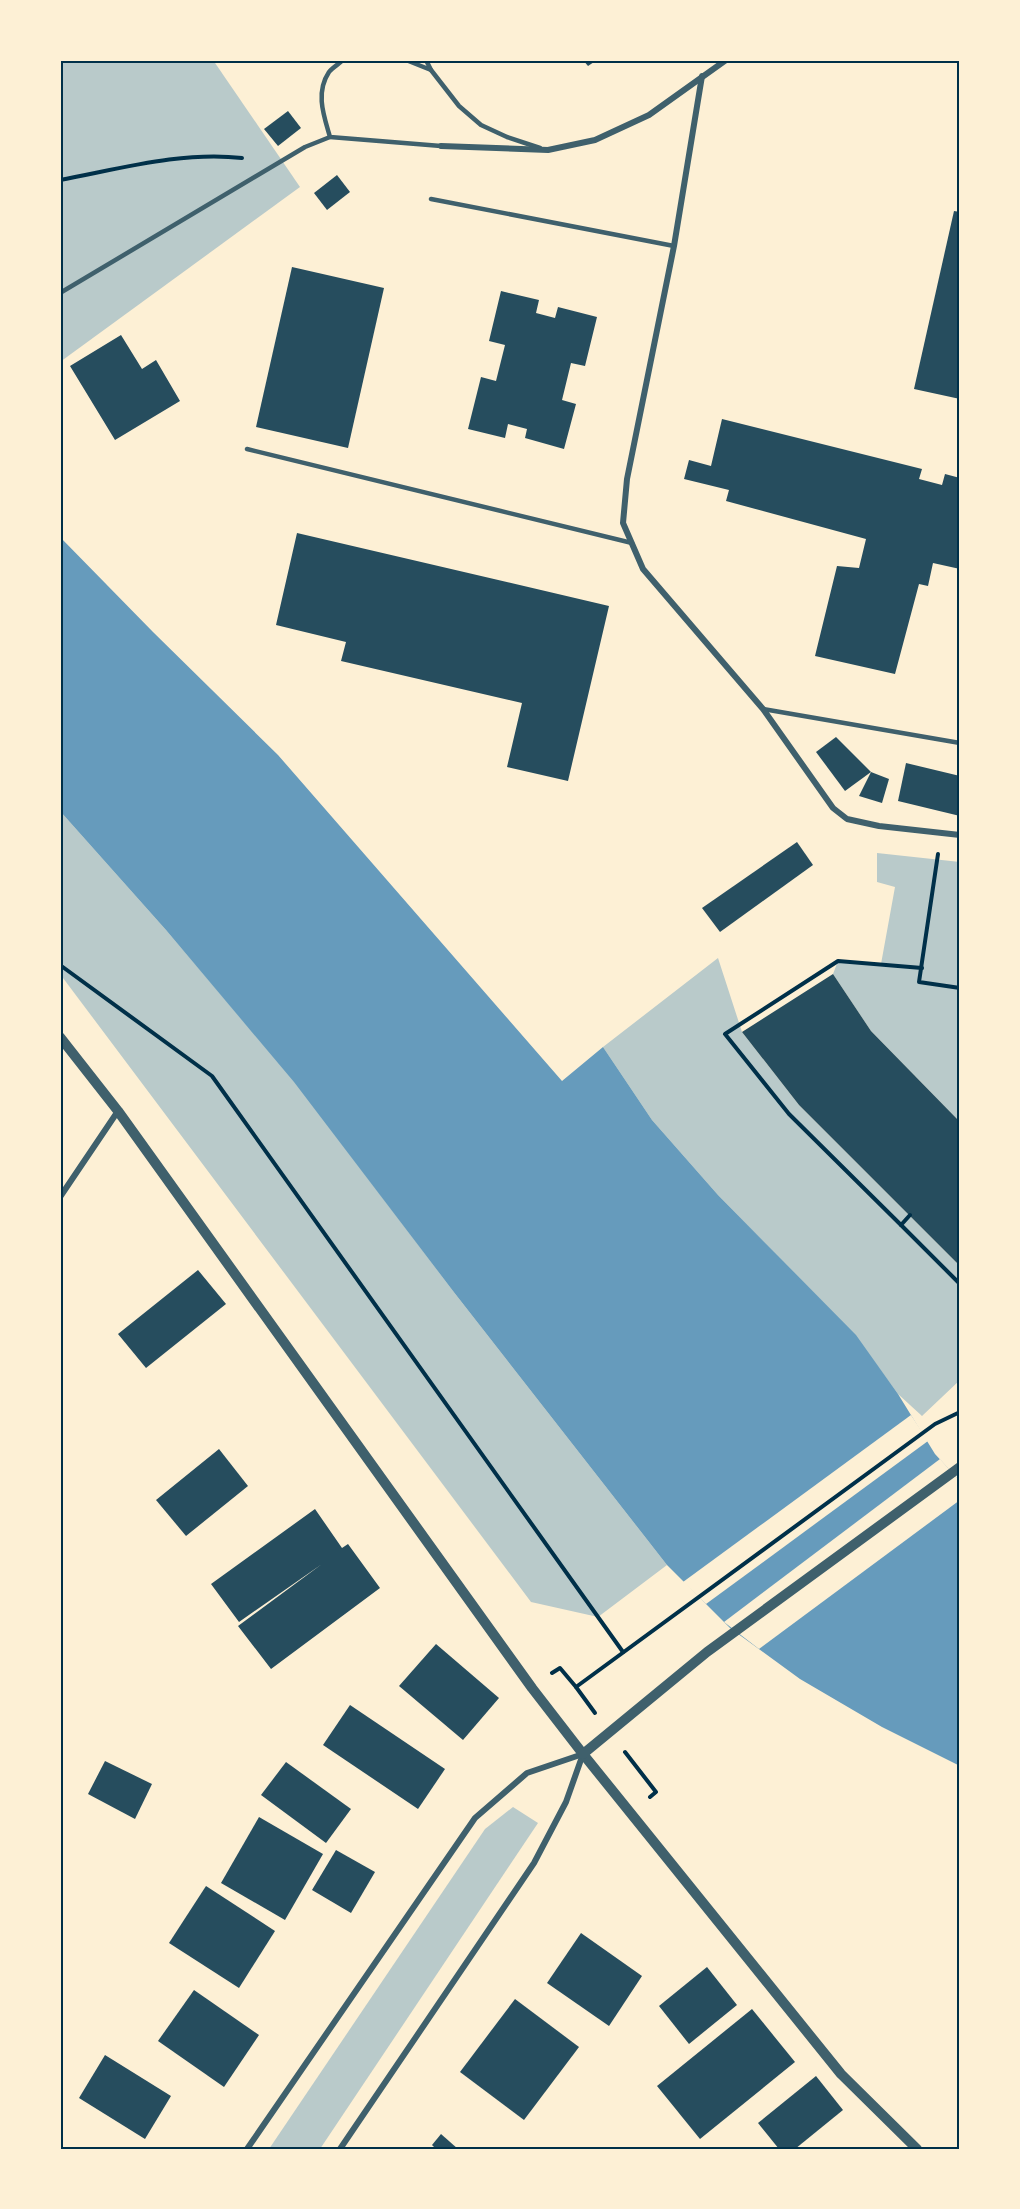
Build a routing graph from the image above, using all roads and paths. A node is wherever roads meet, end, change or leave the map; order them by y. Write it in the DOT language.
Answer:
graph roads {
  1 [pos="343,60"];
  2 [pos="406,60"];
  3 [pos="426,60"];
  4 [pos="726,60"];
  5 [pos="431,70"];
  6 [pos="702,76"];
  7 [pos="330,137"];
  8 [pos="441,146"];
  9 [pos="548,150"];
  10 [pos="278,163"];
  11 [pos="60,180"];
  12 [pos="431,200"];
  13 [pos="674,246"];
  14 [pos="60,293"];
  15 [pos="247,449"];
  16 [pos="632,543"];
  17 [pos="764,709"];
  18 [pos="960,743"];
  19 [pos="941,833"];
  20 [pos="960,835"];
  21 [pos="60,965"];
  22 [pos="922,968"];
  23 [pos="960,988"];
  24 [pos="60,1037"];
  25 [pos="118,1111"];
  26 [pos="60,1197"];
  27 [pos="910,1215"];
  28 [pos="901,1225"];
  29 [pos="960,1284"];
  30 [pos="960,1412"];
  31 [pos="960,1467"];
  32 [pos="623,1652"];
  33 [pos="532,1688"];
  34 [pos="622,1748"];
  35 [pos="583,1754"];
  36 [pos="630,1812"];
  37 [pos="248,2149"];
  38 [pos="340,2149"];
  39 [pos="917,2149"];
  1 -- 7 [label="lane"];
  2 -- 5 [label="lane"];
  3 -- 5 [label="lane"];
  4 -- 6 [label="street"];
  5 -- 9 [label="lane"];
  6 -- 9 [label="street"];
  6 -- 13 [label="street"];
  7 -- 8 [label="lane"];
  7 -- 10 [label="lane"];
  8 -- 9 [label="street"];
  10 -- 11 [label="path"];
  10 -- 14 [label="lane"];
  12 -- 13 [label="lane"];
  13 -- 16 [label="street"];
  15 -- 16 [label="lane"];
  16 -- 17 [label="street"];
  17 -- 18 [label="lane"];
  17 -- 19 [label="street"];
  19 -- 20 [label="street"];
  19 -- 22 [label="path"];
  21 -- 32 [label="path"];
  22 -- 23 [label="path"];
  22 -- 28 [label="path"];
  24 -- 25 [label="street"];
  25 -- 26 [label="street"];
  25 -- 33 [label="street"];
  27 -- 28 [label="path"];
  28 -- 29 [label="path"];
  30 -- 32 [label="path"];
  31 -- 35 [label="street"];
  32 -- 33 [label="path"];
  33 -- 35 [label="street"];
  34 -- 36 [label="path"];
  35 -- 36 [label="street"];
  35 -- 37 [label="street"];
  35 -- 38 [label="street"];
  36 -- 39 [label="street"];
}
